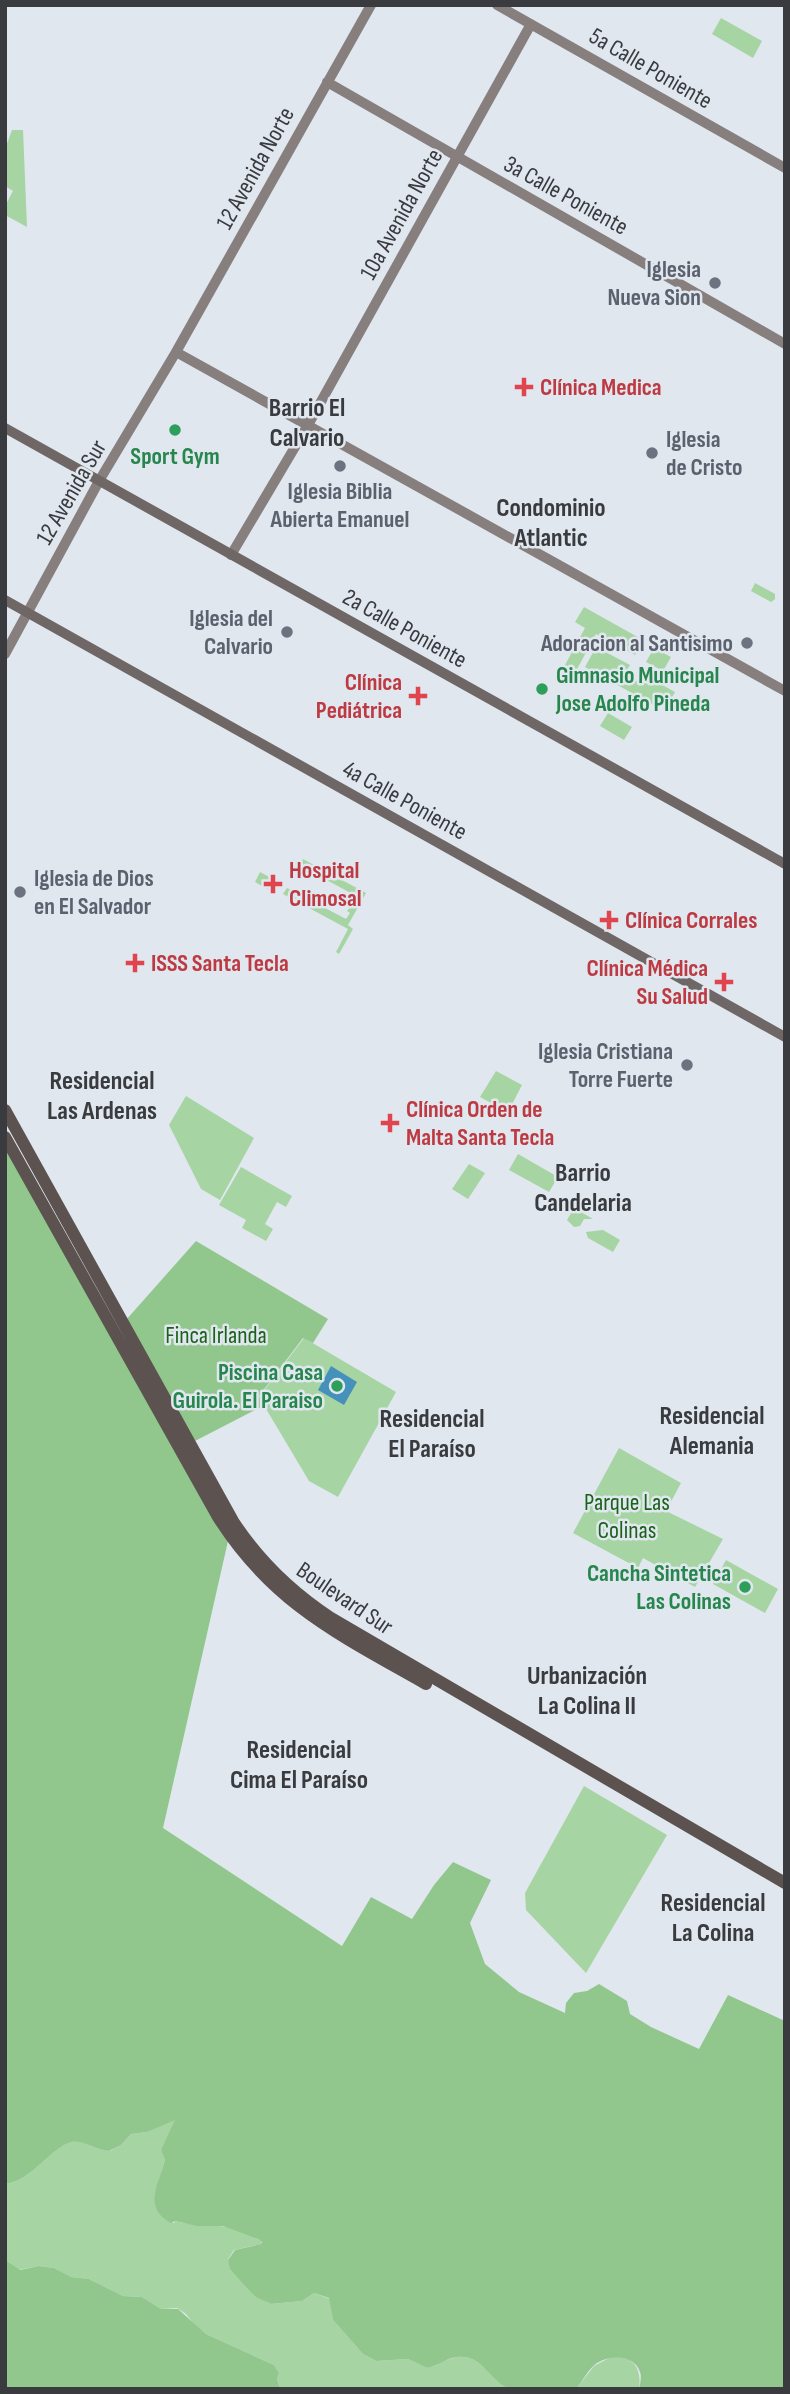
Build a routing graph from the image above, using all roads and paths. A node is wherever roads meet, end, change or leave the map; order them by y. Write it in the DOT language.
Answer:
graph roads {
  1 [pos="371,5"];
  2 [pos="497,5"];
  3 [pos="531,24"];
  4 [pos="327,82"];
  5 [pos="456,158"];
  6 [pos="785,168"];
  7 [pos="785,344"];
  8 [pos="176,352"];
  9 [pos="308,425"];
  10 [pos="5,428"];
  11 [pos="99,481"];
  12 [pos="232,555"];
  13 [pos="5,600"];
  14 [pos="28,612"];
  15 [pos="5,654"];
  16 [pos="785,691"];
  17 [pos="785,864"];
  18 [pos="785,1037"];
  19 [pos="5,1110"];
  20 [pos="5,1137"];
  21 [pos="785,1883"];
  22 [pos="785,1892"];
  1 -- 4 [label="street, 12 Avenida Norte"];
  2 -- 3 [label="street, 5a Calle Poniente"];
  3 -- 5 [label="street, 10a Avenida Norte"];
  3 -- 6 [label="street, 5a Calle Poniente"];
  4 -- 5 [label="street, 3a Calle Poniente"];
  4 -- 8 [label="street, 12 Avenida Norte"];
  5 -- 7 [label="street, 3a Calle Poniente"];
  5 -- 9 [label="street, 10a Avenida Norte"];
  8 -- 9 [label="street"];
  8 -- 11 [label="street, 12 Avenida Sur"];
  9 -- 12 [label="street, 10a Avenida Norte"];
  9 -- 16 [label="street"];
  10 -- 11 [label="main road, 2a Calle Poniente"];
  11 -- 12 [label="main road, 2a Calle Poniente"];
  11 -- 14 [label="street, 12 Avenida Sur"];
  12 -- 17 [label="main road, 2a Calle Poniente"];
  13 -- 14 [label="main road, 4a Calle Poniente"];
  14 -- 15 [label="street, 12 Avenida Sur"];
  14 -- 18 [label="main road, 4a Calle Poniente"];
  19 -- 21 [label="highway, Boulevard Sur"];
  20 -- 22 [label="highway, Boulevard Sur"];
}
